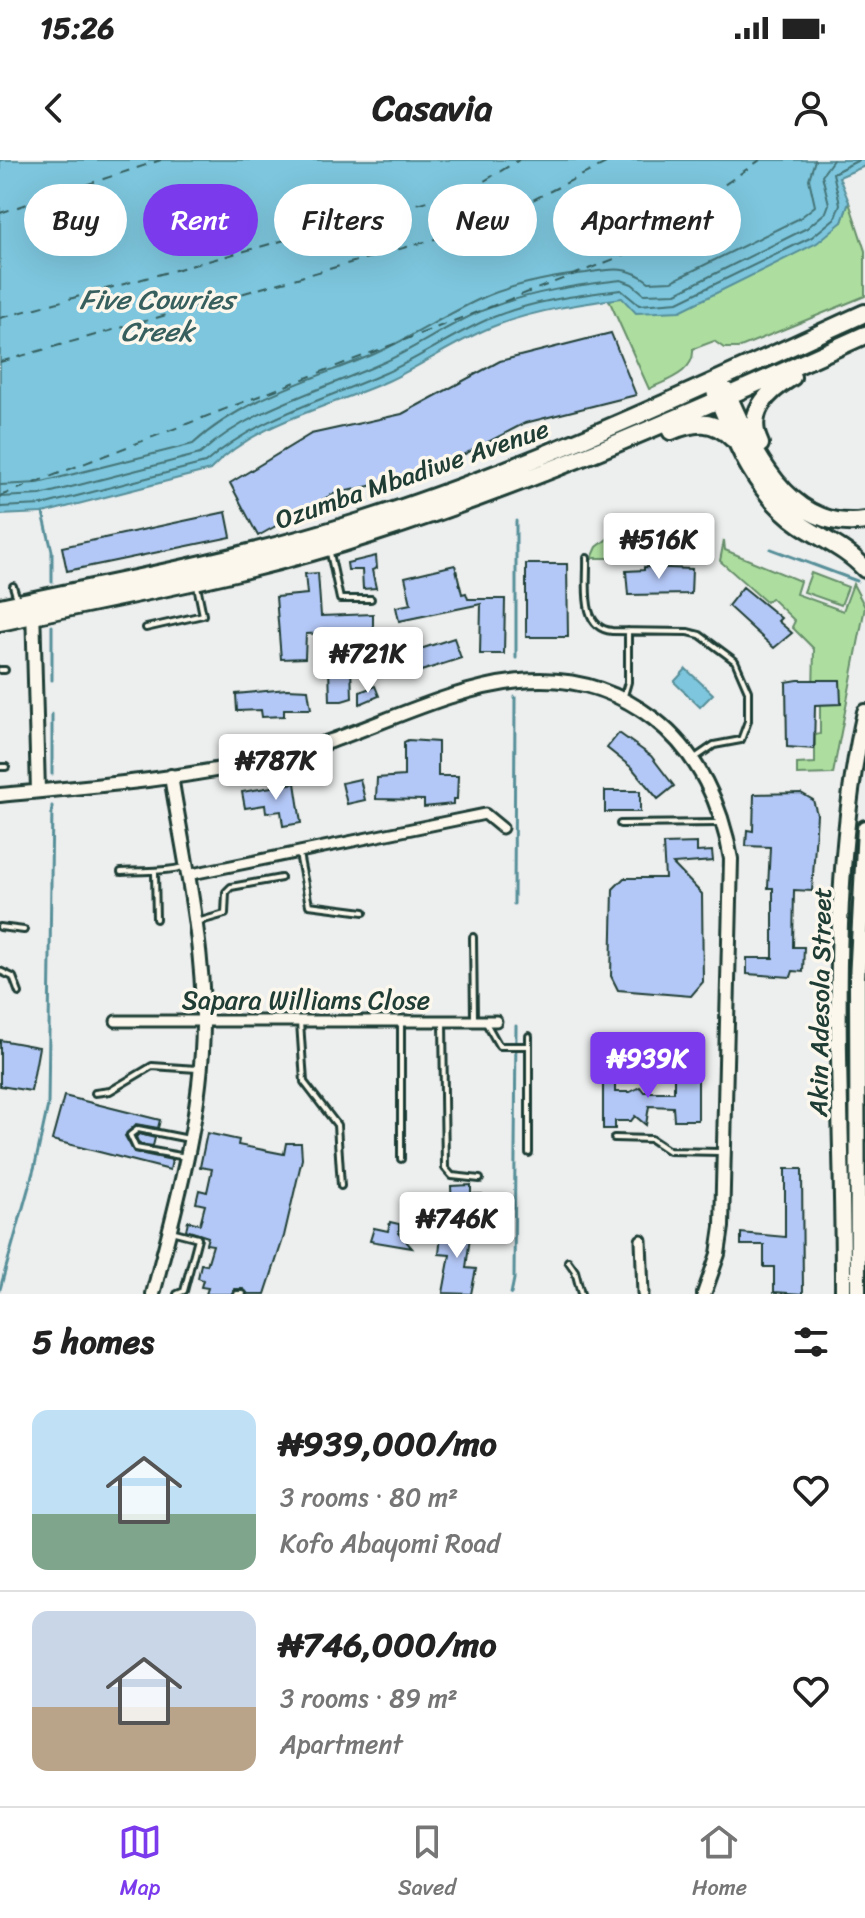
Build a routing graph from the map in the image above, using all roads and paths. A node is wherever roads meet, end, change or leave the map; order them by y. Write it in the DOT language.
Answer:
graph roads {
  1 [pos="865,313"];
  2 [pos="865,335"];
  3 [pos="823,354"];
  4 [pos="716,380"];
  5 [pos="723,398"];
  6 [pos="736,441"];
  7 [pos="571,463"];
  8 [pos="773,478"];
  9 [pos="865,521"];
  10 [pos="329,546"];
  11 [pos="587,558"];
  12 [pos="865,569"];
  13 [pos="196,580"];
  14 [pos="13,586"];
  15 [pos="371,599"];
  16 [pos="28,606"];
  17 [pos="0,607"];
  18 [pos="0,622"];
  19 [pos="146,628"];
  20 [pos="628,631"];
  21 [pos="623,699"];
  22 [pos="865,712"];
  23 [pos="694,760"];
  24 [pos="171,776"];
  25 [pos="38,791"];
  26 [pos="0,795"];
  27 [pos="723,823"];
  28 [pos="620,824"];
  29 [pos="502,828"];
  30 [pos="865,828"];
  31 [pos="299,852"];
  32 [pos="186,870"];
  33 [pos="121,872"];
  34 [pos="155,873"];
  35 [pos="281,878"];
  36 [pos="364,912"];
  37 [pos="156,919"];
  38 [pos="195,922"];
  39 [pos="0,927"];
  40 [pos="24,930"];
  41 [pos="473,937"];
  42 [pos="0,971"];
  43 [pos="19,993"];
  44 [pos="116,1021"];
  45 [pos="401,1021"];
  46 [pos="443,1021"];
  47 [pos="479,1021"];
  48 [pos="496,1021"];
  49 [pos="300,1022"];
  50 [pos="203,1024"];
  51 [pos="529,1036"];
  52 [pos="529,1046"];
  53 [pos="200,1070"];
  54 [pos="95,1093"];
  55 [pos="614,1138"];
  56 [pos="191,1139"];
  57 [pos="724,1152"];
  58 [pos="529,1153"];
  59 [pos="187,1157"];
  60 [pos="401,1159"];
  61 [pos="480,1179"];
  62 [pos="341,1186"];
  63 [pos="170,1231"];
  64 [pos="641,1240"];
  65 [pos="568,1261"];
  66 [pos="153,1294"];
  67 [pos="177,1294"];
  68 [pos="237,1294"];
  69 [pos="243,1294"];
  70 [pos="581,1294"];
  71 [pos="643,1294"];
  72 [pos="704,1294"];
  73 [pos="843,1294"];
  74 [pos="858,1294"];
  1 -- 4 [label="highway, Ozumba Mbadiwe Avenue"];
  2 -- 3 [label="highway, Ozumba Mbadiwe Avenue"];
  3 -- 5 [label="highway, Ozumba Mbadiwe Avenue"];
  3 -- 8 [label="highway"];
  4 -- 5 [label="highway"];
  4 -- 16 [label="highway, Ozumba Mbadiwe Avenue"];
  5 -- 6 [label="highway"];
  5 -- 7 [label="highway, Ozumba Mbadiwe Avenue"];
  5 -- 8 [label="highway"];
  6 -- 7 [label="highway"];
  6 -- 12 [label="highway"];
  7 -- 10 [label="highway, Ozumba Mbadiwe Avenue"];
  8 -- 9 [label="highway"];
  10 -- 13 [label="highway, Ozumba Mbadiwe Avenue"];
  10 -- 15 [label="lane"];
  11 -- 20 [label="lane"];
  13 -- 16 [label="highway, Ozumba Mbadiwe Avenue"];
  13 -- 19 [label="lane"];
  14 -- 16 [label="lane"];
  16 -- 17 [label="highway, Ozumba Mbadiwe Avenue"];
  16 -- 18 [label="highway, Ozumba Mbadiwe Avenue"];
  16 -- 25 [label="street"];
  20 -- 21 [label="lane"];
  20 -- 23 [label="lane"];
  21 -- 23 [label="street"];
  21 -- 24 [label="street"];
  22 -- 73 [label="main road, Akin Adesola Street"];
  23 -- 27 [label="street"];
  24 -- 25 [label="street"];
  24 -- 32 [label="street"];
  25 -- 26 [label="street"];
  27 -- 28 [label="lane"];
  27 -- 57 [label="street"];
  29 -- 31 [label="street"];
  30 -- 74 [label="main road, Akin Adesola Street"];
  31 -- 32 [label="street"];
  31 -- 36 [label="lane"];
  32 -- 34 [label="lane"];
  32 -- 38 [label="street"];
  33 -- 34 [label="lane"];
  34 -- 37 [label="lane"];
  35 -- 38 [label="lane"];
  38 -- 50 [label="street"];
  39 -- 40 [label="lane"];
  41 -- 47 [label="lane"];
  42 -- 43 [label="lane"];
  44 -- 50 [label="street, Sapara Williams Close"];
  45 -- 46 [label="street, Sapara Williams Close"];
  45 -- 49 [label="street, Sapara Williams Close"];
  45 -- 60 [label="lane"];
  46 -- 47 [label="street, Sapara Williams Close"];
  46 -- 61 [label="lane"];
  47 -- 48 [label="street, Sapara Williams Close"];
  47 -- 52 [label="lane"];
  49 -- 50 [label="street, Sapara Williams Close"];
  49 -- 62 [label="lane"];
  50 -- 53 [label="street"];
  51 -- 52 [label="lane"];
  52 -- 58 [label="lane"];
  53 -- 54 [label="lane"];
  53 -- 56 [label="street"];
  55 -- 57 [label="lane"];
  56 -- 59 [label="street"];
  56 -- 59 [label="lane"];
  57 -- 72 [label="street"];
  59 -- 63 [label="street"];
  63 -- 66 [label="street"];
  63 -- 67 [label="lane"];
  64 -- 71 [label="street"];
  65 -- 70 [label="lane"];
  68 -- 69 [label="lane"];
}
